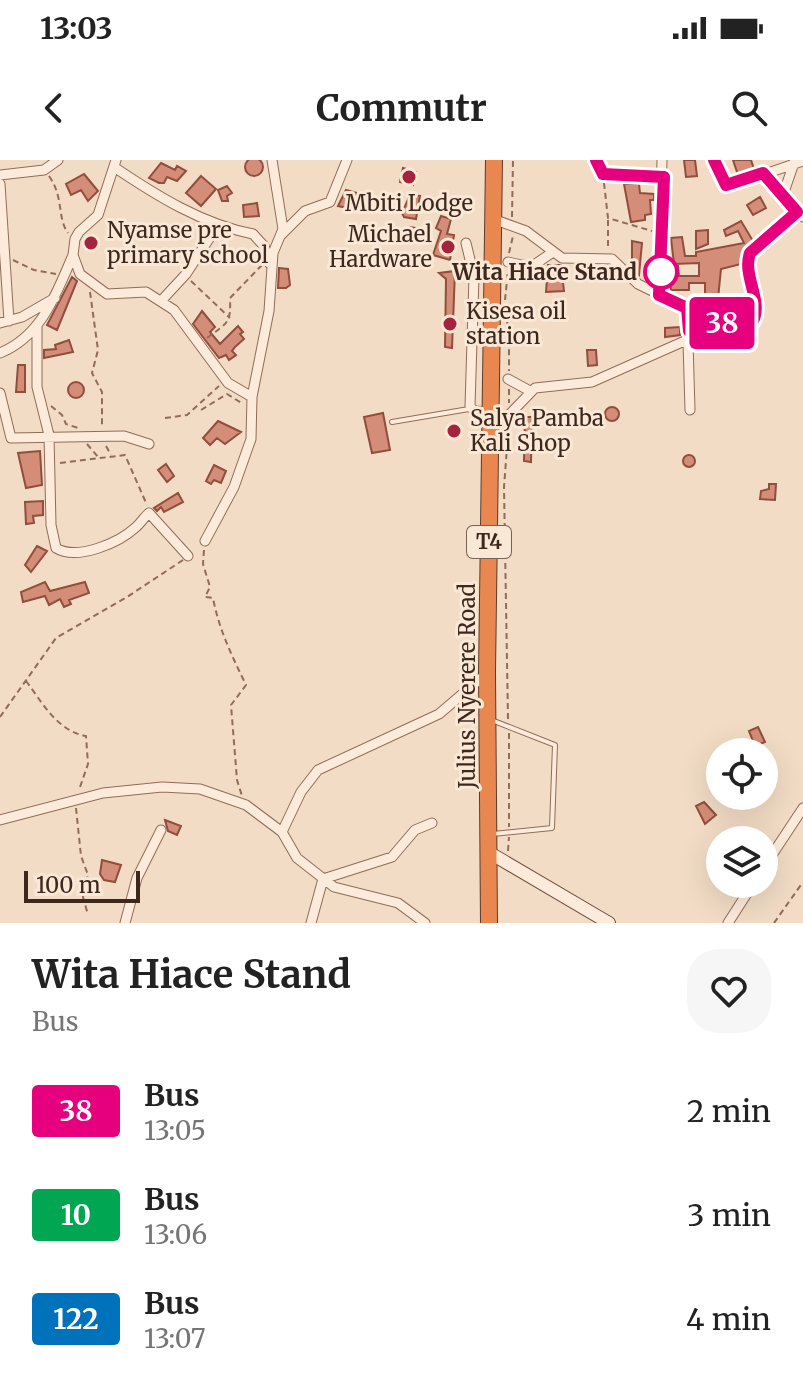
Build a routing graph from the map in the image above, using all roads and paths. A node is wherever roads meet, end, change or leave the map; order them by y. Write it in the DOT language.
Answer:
graph roads {
  1 [pos="58,160"];
  2 [pos="272,160"];
  3 [pos="347,160"];
  4 [pos="494,160"];
  5 [pos="596,160"];
  6 [pos="662,160"];
  7 [pos="714,160"];
  8 [pos="797,162"];
  9 [pos="115,163"];
  10 [pos="44,170"];
  11 [pos="763,173"];
  12 [pos="603,174"];
  13 [pos="0,175"];
  14 [pos="664,177"];
  15 [pos="0,184"];
  16 [pos="782,198"];
  17 [pos="800,215"];
  18 [pos="608,218"];
  19 [pos="493,219"];
  20 [pos="218,225"];
  21 [pos="77,235"];
  22 [pos="281,235"];
  23 [pos="663,235"];
  24 [pos="466,243"];
  25 [pos="553,252"];
  26 [pos="73,255"];
  27 [pos="6,256"];
  28 [pos="608,257"];
  29 [pos="268,258"];
  30 [pos="508,262"];
  31 [pos="273,271"];
  32 [pos="65,274"];
  33 [pos="186,274"];
  34 [pos="86,279"];
  35 [pos="659,295"];
  36 [pos="55,298"];
  37 [pos="161,301"];
  38 [pos="231,318"];
  39 [pos="4,322"];
  40 [pos="37,326"];
  41 [pos="689,335"];
  42 [pos="200,343"];
  43 [pos="0,353"];
  44 [pos="508,379"];
  45 [pos="228,383"];
  46 [pos="530,391"];
  47 [pos="0,393"];
  48 [pos="252,397"];
  49 [pos="40,398"];
  50 [pos="471,409"];
  51 [pos="201,410"];
  52 [pos="690,410"];
  53 [pos="490,412"];
  54 [pos="509,415"];
  55 [pos="165,418"];
  56 [pos="253,418"];
  57 [pos="392,422"];
  58 [pos="49,435"];
  59 [pos="80,435"];
  60 [pos="101,435"];
  61 [pos="5,437"];
  62 [pos="149,444"];
  63 [pos="111,455"];
  64 [pos="98,457"];
  65 [pos="50,464"];
  66 [pos="149,513"];
  67 [pos="205,541"];
  68 [pos="188,556"];
  69 [pos="487,673"];
  70 [pos="25,680"];
  71 [pos="0,717"];
  72 [pos="488,719"];
  73 [pos="509,726"];
  74 [pos="79,797"];
  75 [pos="246,805"];
  76 [pos="803,808"];
  77 [pos="0,820"];
  78 [pos="432,823"];
  79 [pos="161,830"];
  80 [pos="282,832"];
  81 [pos="510,833"];
  82 [pos="490,835"];
  83 [pos="778,846"];
  84 [pos="490,853"];
  85 [pos="508,864"];
  86 [pos="323,879"];
  87 [pos="803,882"];
  88 [pos="744,898"];
  89 [pos="88,915"];
  90 [pos="125,923"];
  91 [pos="311,923"];
  92 [pos="425,923"];
  93 [pos="489,923"];
  94 [pos="609,923"];
  95 [pos="728,923"];
  96 [pos="774,923"];
  1 -- 10 [label="street"];
  2 -- 22 [label="street"];
  3 -- 22 [label="street"];
  4 -- 19 [label="highway, Julius Nyerere Road / T4"];
  5 -- 12 [label="street"];
  6 -- 14 [label="street"];
  7 -- 11 [label="street"];
  8 -- 11 [label="street"];
  8 -- 16 [label="street"];
  9 -- 20 [label="street"];
  9 -- 21 [label="street"];
  10 -- 13 [label="street"];
  10 -- 21 [label="path"];
  11 -- 16 [label="street"];
  12 -- 14 [label="street"];
  12 -- 18 [label="path"];
  14 -- 23 [label="street"];
  15 -- 27 [label="street"];
  16 -- 17 [label="street"];
  17 -- 41 [label="street"];
  18 -- 23 [label="path"];
  18 -- 28 [label="path"];
  19 -- 25 [label="street"];
  19 -- 53 [label="highway, Julius Nyerere Road / T4"];
  20 -- 29 [label="street"];
  20 -- 33 [label="street"];
  21 -- 26 [label="street"];
  22 -- 31 [label="street"];
  23 -- 35 [label="street"];
  24 -- 50 [label="street"];
  25 -- 28 [label="street"];
  25 -- 30 [label="street"];
  26 -- 32 [label="street"];
  26 -- 34 [label="street"];
  27 -- 32 [label="path"];
  27 -- 39 [label="street"];
  28 -- 35 [label="street"];
  29 -- 31 [label="street"];
  29 -- 38 [label="path"];
  31 -- 48 [label="street"];
  32 -- 36 [label="street"];
  33 -- 37 [label="street"];
  33 -- 38 [label="path"];
  34 -- 37 [label="street"];
  34 -- 60 [label="path"];
  35 -- 41 [label="street"];
  36 -- 39 [label="street"];
  36 -- 40 [label="street"];
  37 -- 42 [label="street"];
  38 -- 42 [label="path"];
  40 -- 43 [label="street"];
  40 -- 49 [label="street"];
  41 -- 46 [label="street"];
  41 -- 52 [label="street"];
  42 -- 45 [label="street"];
  44 -- 46 [label="street"];
  44 -- 54 [label="path"];
  45 -- 48 [label="street"];
  45 -- 55 [label="path"];
  46 -- 54 [label="street"];
  47 -- 61 [label="street"];
  48 -- 56 [label="street"];
  49 -- 58 [label="street"];
  49 -- 59 [label="path"];
  50 -- 53 [label="street"];
  50 -- 57 [label="lane"];
  51 -- 56 [label="path"];
  53 -- 69 [label="highway, Julius Nyerere Road / T4"];
  54 -- 73 [label="path"];
  56 -- 67 [label="street"];
  58 -- 59 [label="street"];
  58 -- 61 [label="street"];
  58 -- 65 [label="street"];
  59 -- 60 [label="street"];
  59 -- 64 [label="path"];
  60 -- 62 [label="street"];
  60 -- 63 [label="path"];
  63 -- 64 [label="path"];
  63 -- 66 [label="path"];
  64 -- 65 [label="path"];
  65 -- 66 [label="street"];
  66 -- 68 [label="street"];
  67 -- 75 [label="path"];
  68 -- 70 [label="path"];
  69 -- 72 [label="highway, Julius Nyerere Road / T4"];
  69 -- 80 [label="street"];
  70 -- 71 [label="path"];
  70 -- 74 [label="path"];
  72 -- 73 [label="lane"];
  72 -- 82 [label="highway, Julius Nyerere Road / T4"];
  73 -- 81 [label="path"];
  73 -- 81 [label="lane"];
  74 -- 75 [label="street"];
  74 -- 77 [label="street"];
  74 -- 89 [label="path"];
  75 -- 80 [label="street"];
  76 -- 83 [label="street"];
  78 -- 86 [label="street"];
  79 -- 90 [label="street"];
  80 -- 86 [label="street"];
  81 -- 82 [label="lane"];
  81 -- 85 [label="path"];
  82 -- 84 [label="highway, Julius Nyerere Road / T4"];
  84 -- 85 [label="street"];
  84 -- 93 [label="highway, Julius Nyerere Road / T4"];
  85 -- 94 [label="street"];
  86 -- 91 [label="street"];
  86 -- 92 [label="street"];
  87 -- 96 [label="path"];
  88 -- 95 [label="street"];
}
